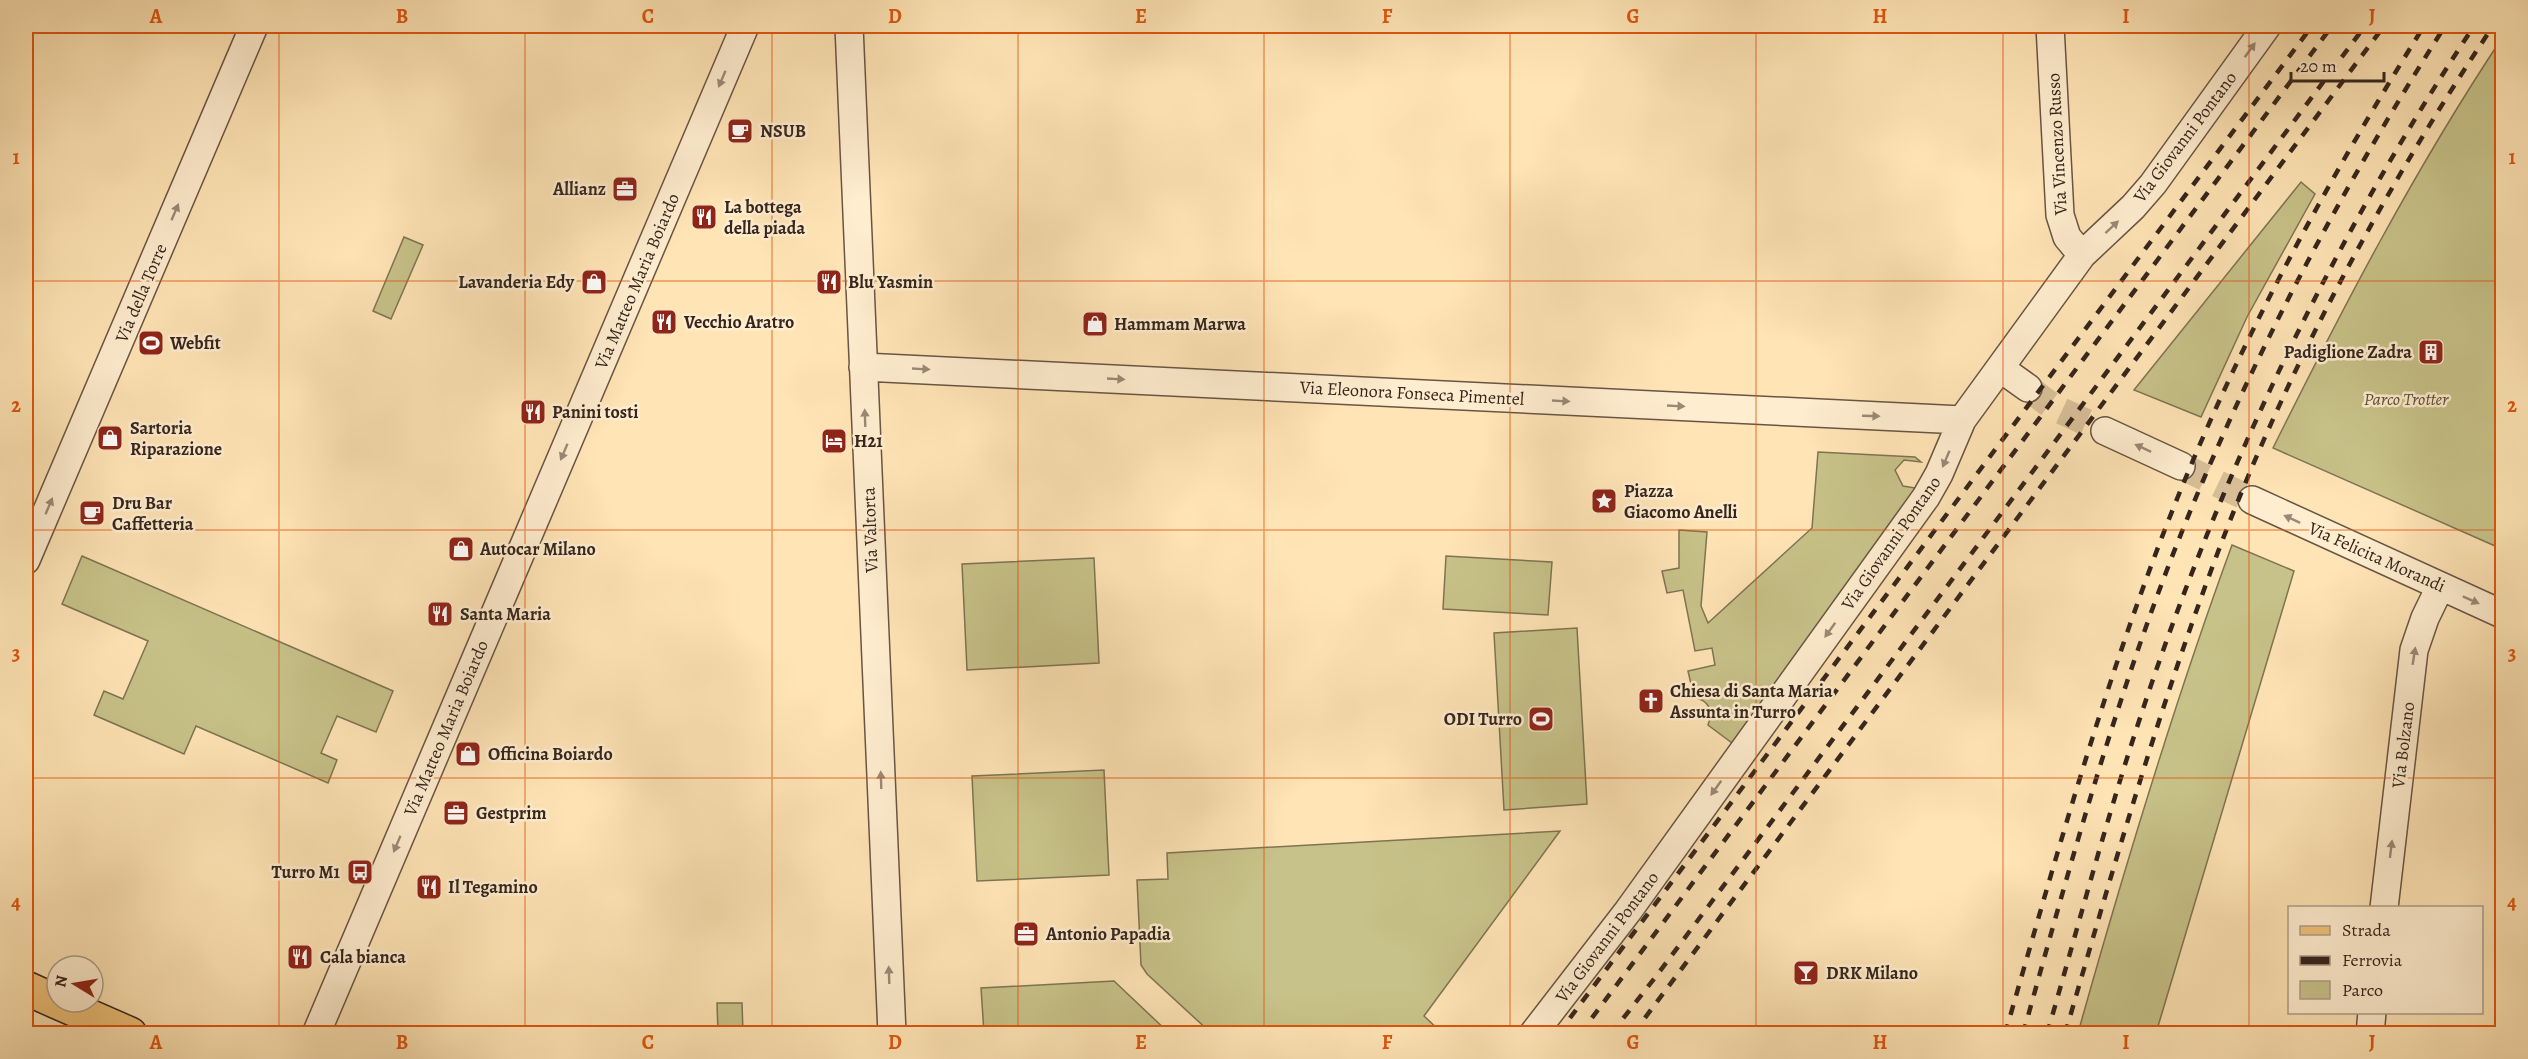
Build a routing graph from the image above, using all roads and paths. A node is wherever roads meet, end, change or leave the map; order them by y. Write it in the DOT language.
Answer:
graph roads {
  1 [pos="254,26"];
  2 [pos="745,26"];
  3 [pos="849,26"];
  4 [pos="2050,26"];
  5 [pos="2267,26"];
  6 [pos="2082,255"];
  7 [pos="863,367"];
  8 [pos="2000,369"];
  9 [pos="2028,388"];
  10 [pos="1962,420"];
  11 [pos="2105,431"];
  12 [pos="2181,466"];
  13 [pos="2252,500"];
  14 [pos="26,560"];
  15 [pos="2440,587"];
  16 [pos="2502,614"];
  17 [pos="2384,906"];
  18 [pos="26,988"];
  19 [pos="45,997"];
  20 [pos="84,1014"];
  21 [pos="130,1034"];
  22 [pos="316,1034"];
  23 [pos="892,1034"];
  24 [pos="1533,1034"];
  14 -- 1 [label="street, Via della Torre, one-way"];
  2 -- 22 [label="street, Via Matteo Maria Boiardo, one-way"];
  3 -- 7 [label="street, Via Valtorta"];
  4 -- 6 [label="street, Via Vincenzo Russo"];
  6 -- 5 [label="street, Via Giovanni Pontano, one-way"];
  6 -- 8 [label="street, Via Giovanni Pontano"];
  7 -- 10 [label="street, Via Eleonora Fonseca Pimentel, one-way"];
  23 -- 7 [label="street, Via Valtorta, one-way"];
  8 -- 9 [label="street"];
  8 -- 10 [label="street, Via Giovanni Pontano"];
  10 -- 24 [label="street, Via Giovanni Pontano, one-way"];
  12 -- 11 [label="street, one-way"];
  15 -- 13 [label="street, Via Felicita Morandi, one-way"];
  15 -- 16 [label="street, Via Felicita Morandi, one-way"];
  17 -- 15 [label="street, Via Bolzano, one-way"];
  18 -- 19 [label="main road"];
  20 -- 21 [label="main road"];
}
